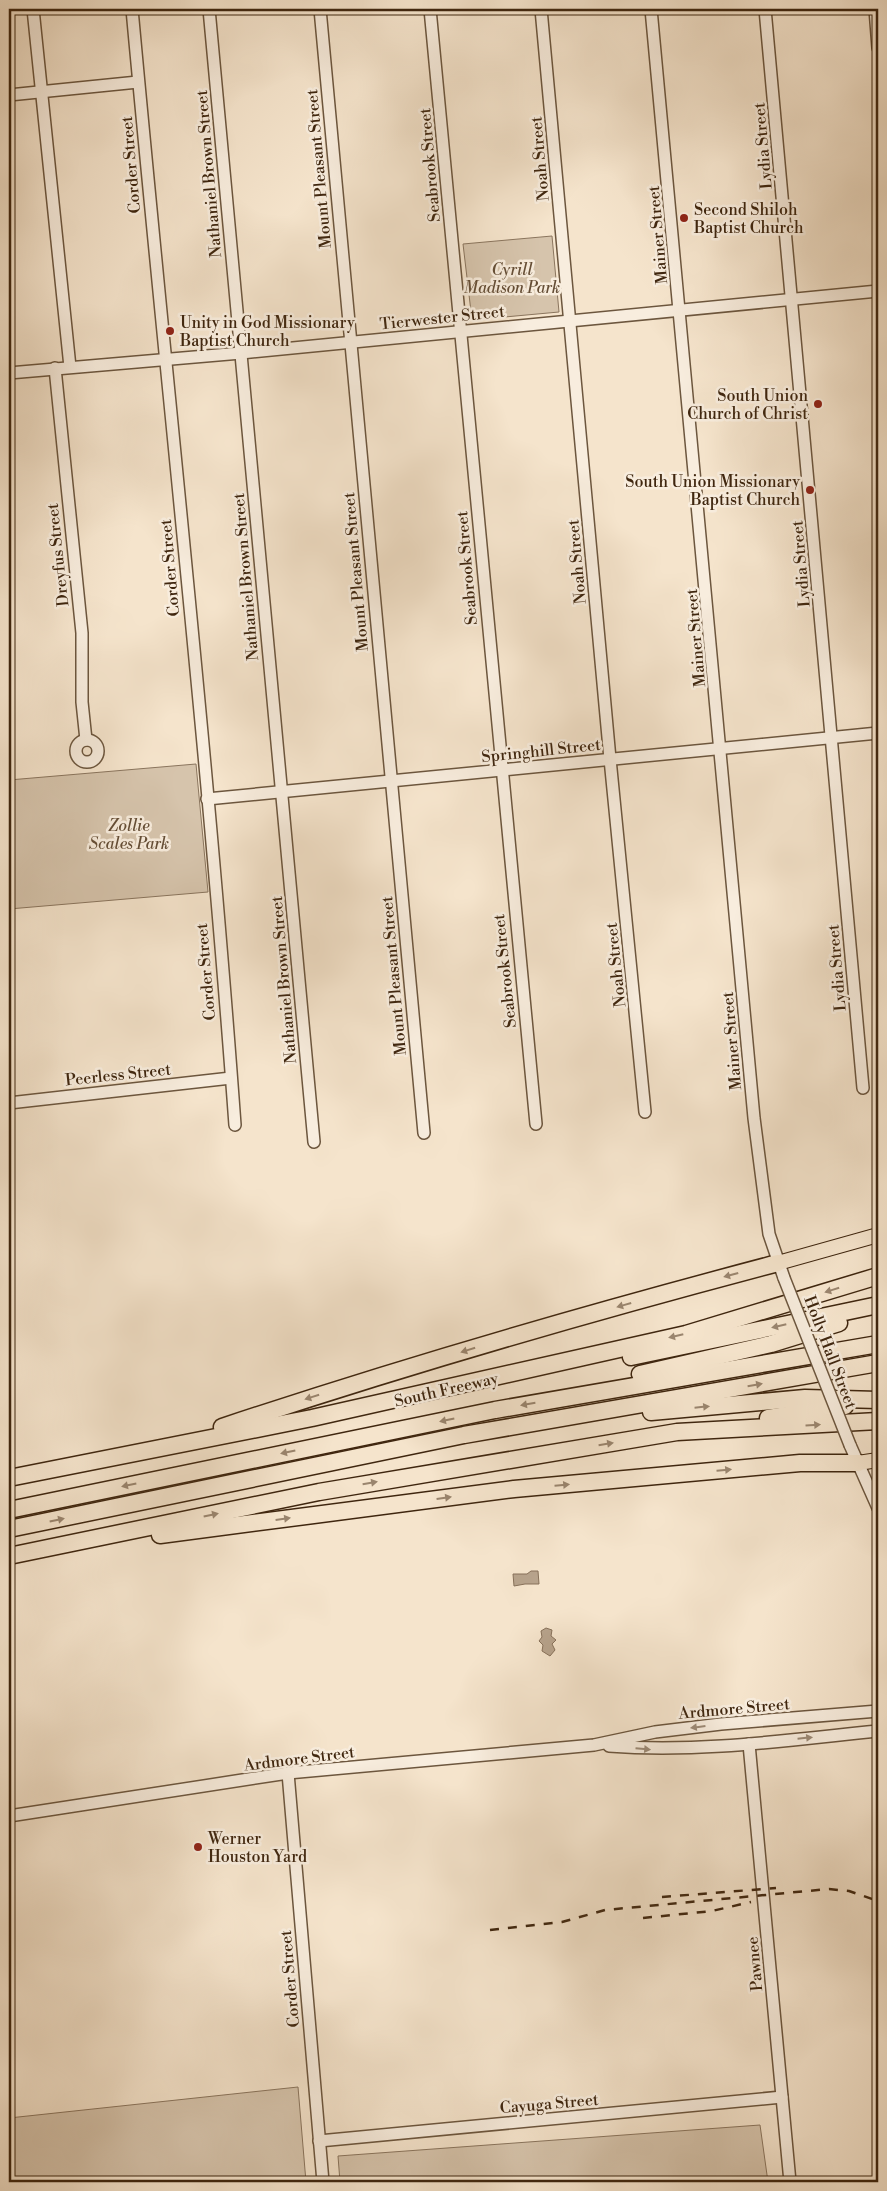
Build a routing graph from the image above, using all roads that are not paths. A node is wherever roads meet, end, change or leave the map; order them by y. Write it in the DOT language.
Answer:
graph roads {
  1 [pos="33,9"];
  2 [pos="132,9"];
  3 [pos="210,9"];
  4 [pos="320,9"];
  5 [pos="430,9"];
  6 [pos="542,9"];
  7 [pos="652,9"];
  8 [pos="765,9"];
  9 [pos="875,9"];
  10 [pos="878,48"];
  11 [pos="138,82"];
  12 [pos="42,92"];
  13 [pos="9,95"];
  14 [pos="878,291"];
  15 [pos="793,300"];
  16 [pos="680,310"];
  17 [pos="570,320"];
  18 [pos="460,331"];
  19 [pos="350,342"];
  20 [pos="242,353"];
  21 [pos="164,358"];
  22 [pos="70,367"];
  23 [pos="55,368"];
  24 [pos="9,373"];
  25 [pos="878,733"];
  26 [pos="831,738"];
  27 [pos="86,740"];
  28 [pos="721,749"];
  29 [pos="610,759"];
  30 [pos="501,770"];
  31 [pos="391,781"];
  32 [pos="282,792"];
  33 [pos="207,799"];
  34 [pos="231,1078"];
  35 [pos="863,1088"];
  36 [pos="9,1103"];
  37 [pos="645,1112"];
  38 [pos="536,1124"];
  39 [pos="235,1126"];
  40 [pos="424,1133"];
  41 [pos="314,1142"];
  42 [pos="878,1235"];
  43 [pos="781,1270"];
  44 [pos="878,1276"];
  45 [pos="878,1305"];
  46 [pos="878,1312"];
  47 [pos="878,1344"];
  48 [pos="878,1362"];
  49 [pos="476,1382"];
  50 [pos="596,1392"];
  51 [pos="878,1400"];
  52 [pos="878,1420"];
  53 [pos="677,1432"];
  54 [pos="464,1436"];
  55 [pos="159,1448"];
  56 [pos="878,1460"];
  57 [pos="858,1463"];
  58 [pos="9,1478"];
  59 [pos="878,1508"];
  60 [pos="9,1510"];
  61 [pos="9,1529"];
  62 [pos="26,1553"];
  63 [pos="9,1556"];
  64 [pos="878,1711"];
  65 [pos="878,1731"];
  66 [pos="749,1744"];
  67 [pos="594,1745"];
  68 [pos="288,1773"];
  69 [pos="9,1816"];
  70 [pos="782,2097"];
  71 [pos="320,2140"];
  72 [pos="323,2182"];
  73 [pos="790,2182"];
  1 -- 12 [label="street"];
  2 -- 11 [label="street, Corder Street"];
  3 -- 20 [label="street, Nathaniel Brown Street"];
  4 -- 19 [label="street, Mount Pleasant Street"];
  5 -- 18 [label="street, Seabrook Street"];
  6 -- 17 [label="street, Noah Street"];
  7 -- 16 [label="street, Mainer Street"];
  8 -- 15 [label="street, Lydia Street"];
  9 -- 10 [label="street"];
  11 -- 12 [label="street"];
  11 -- 21 [label="street, Corder Street"];
  12 -- 13 [label="street"];
  12 -- 22 [label="street"];
  14 -- 15 [label="street, Tierwester Street"];
  15 -- 16 [label="street, Tierwester Street"];
  15 -- 26 [label="street, Lydia Street"];
  16 -- 17 [label="street, Tierwester Street"];
  16 -- 28 [label="street, Mainer Street"];
  17 -- 18 [label="street, Tierwester Street"];
  17 -- 29 [label="street, Noah Street"];
  18 -- 19 [label="street, Tierwester Street"];
  18 -- 30 [label="street, Seabrook Street"];
  19 -- 20 [label="street, Tierwester Street"];
  19 -- 31 [label="street, Mount Pleasant Street"];
  20 -- 21 [label="street, Tierwester Street"];
  20 -- 32 [label="street, Nathaniel Brown Street"];
  21 -- 22 [label="street, Tierwester Street"];
  21 -- 33 [label="street, Corder Street"];
  22 -- 23 [label="street, Tierwester Street"];
  23 -- 24 [label="street, Tierwester Street"];
  23 -- 27 [label="street, Dreyfus Street"];
  25 -- 26 [label="street, Springhill Street"];
  26 -- 28 [label="street, Springhill Street"];
  26 -- 35 [label="street, Lydia Street"];
  28 -- 29 [label="street, Springhill Street"];
  28 -- 43 [label="street, Mainer Street"];
  29 -- 30 [label="street, Springhill Street"];
  29 -- 37 [label="street, Noah Street"];
  30 -- 31 [label="street, Springhill Street"];
  30 -- 38 [label="street, Seabrook Street"];
  31 -- 32 [label="street, Springhill Street"];
  31 -- 40 [label="street, Mount Pleasant Street"];
  32 -- 33 [label="street, Springhill Street"];
  32 -- 41 [label="street, Nathaniel Brown Street"];
  33 -- 34 [label="street, Corder Street"];
  34 -- 36 [label="street, Peerless Street"];
  34 -- 39 [label="street, Corder Street"];
  42 -- 43 [label="main road"];
  43 -- 55 [label="highway, one-way"];
  43 -- 57 [label="street, Holly Hall Street, bridge"];
  44 -- 49 [label="highway, South Freeway, one-way"];
  45 -- 49 [label="highway, one-way"];
  46 -- 50 [label="highway"];
  47 -- 50 [label="highway"];
  54 -- 48 [label="highway, one-way"];
  49 -- 55 [label="highway, South Freeway"];
  50 -- 60 [label="highway, one-way"];
  51 -- 53 [label="highway"];
  54 -- 51 [label="highway, one-way"];
  53 -- 52 [label="highway, one-way"];
  62 -- 53 [label="highway, one-way"];
  61 -- 54 [label="highway, one-way"];
  55 -- 58 [label="highway, South Freeway"];
  56 -- 57 [label="main road"];
  57 -- 59 [label="street, Holly Hall Street"];
  62 -- 57 [label="highway, one-way"];
  62 -- 63 [label="highway"];
  64 -- 67 [label="street, Ardmore Street, one-way"];
  66 -- 65 [label="street, Ardmore Street, one-way"];
  67 -- 66 [label="street, Ardmore Street, one-way"];
  66 -- 70 [label="street, Pawnee"];
  67 -- 68 [label="street, Ardmore Street"];
  68 -- 69 [label="street, Ardmore Street"];
  68 -- 71 [label="street, Corder Street"];
  70 -- 71 [label="street, Cayuga Street"];
  70 -- 73 [label="street, Pawnee"];
  71 -- 72 [label="street, Corder Street"];
}
